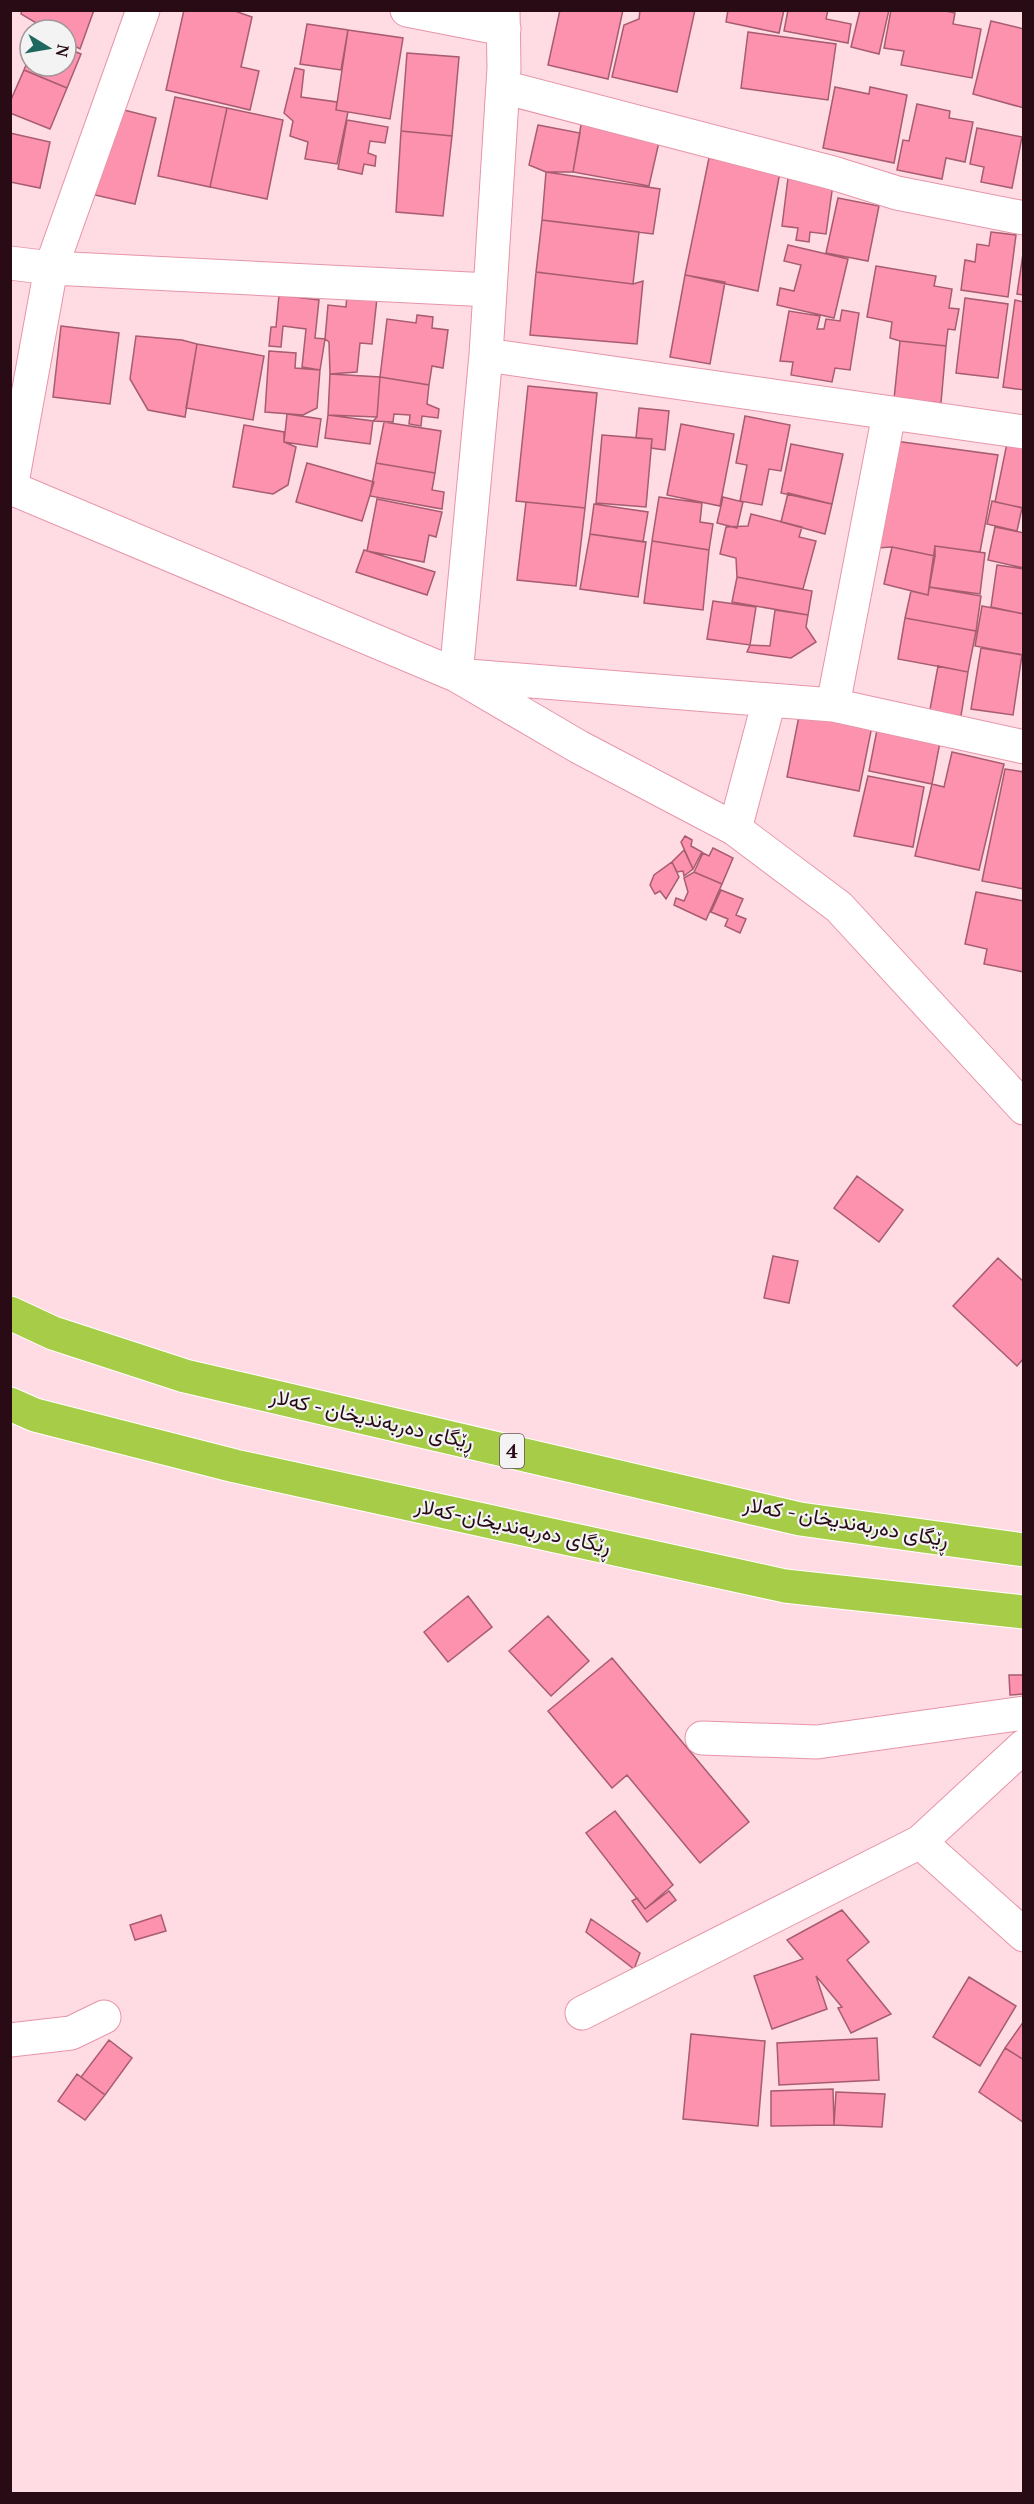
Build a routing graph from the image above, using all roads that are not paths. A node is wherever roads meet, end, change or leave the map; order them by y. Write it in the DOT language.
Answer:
graph roads {
  1 [pos="143,10"];
  2 [pos="407,10"];
  3 [pos="504,20"];
  4 [pos="503,87"];
  5 [pos="1023,218"];
  6 [pos="10,263"];
  7 [pos="51,268"];
  8 [pos="490,290"];
  9 [pos="486,355"];
  10 [pos="889,414"];
  11 [pos="1023,432"];
  12 [pos="456,675"];
  13 [pos="769,701"];
  14 [pos="833,705"];
  15 [pos="1023,747"];
  16 [pos="735,829"];
  17 [pos="1023,1108"];
  18 [pos="10,1312"];
  19 [pos="10,1404"];
  20 [pos="1023,1550"];
  21 [pos="1023,1612"];
  22 [pos="1023,1713"];
  23 [pos="702,1738"];
  24 [pos="1023,1746"];
  25 [pos="920,1842"];
  26 [pos="1023,1935"];
  27 [pos="582,2013"];
  28 [pos="104,2017"];
  29 [pos="10,2040"];
  1 -- 7 [label="street"];
  2 -- 3 [label="street"];
  3 -- 4 [label="street"];
  4 -- 5 [label="street"];
  4 -- 8 [label="street"];
  6 -- 7 [label="street"];
  7 -- 8 [label="street"];
  7 -- 12 [label="street"];
  8 -- 9 [label="street"];
  9 -- 10 [label="street"];
  9 -- 12 [label="street"];
  10 -- 11 [label="street"];
  10 -- 14 [label="street"];
  12 -- 13 [label="street"];
  12 -- 16 [label="street"];
  13 -- 14 [label="street"];
  13 -- 16 [label="street"];
  14 -- 15 [label="street"];
  16 -- 17 [label="street"];
  18 -- 20 [label="highway, ڕێگای دەربەندیخان - کەلار / 4"];
  19 -- 21 [label="highway, ڕێگای دەربەندیخان-کەلار"];
  22 -- 23 [label="street"];
  24 -- 25 [label="street"];
  25 -- 26 [label="street"];
  25 -- 27 [label="street"];
  28 -- 29 [label="street"];
}
